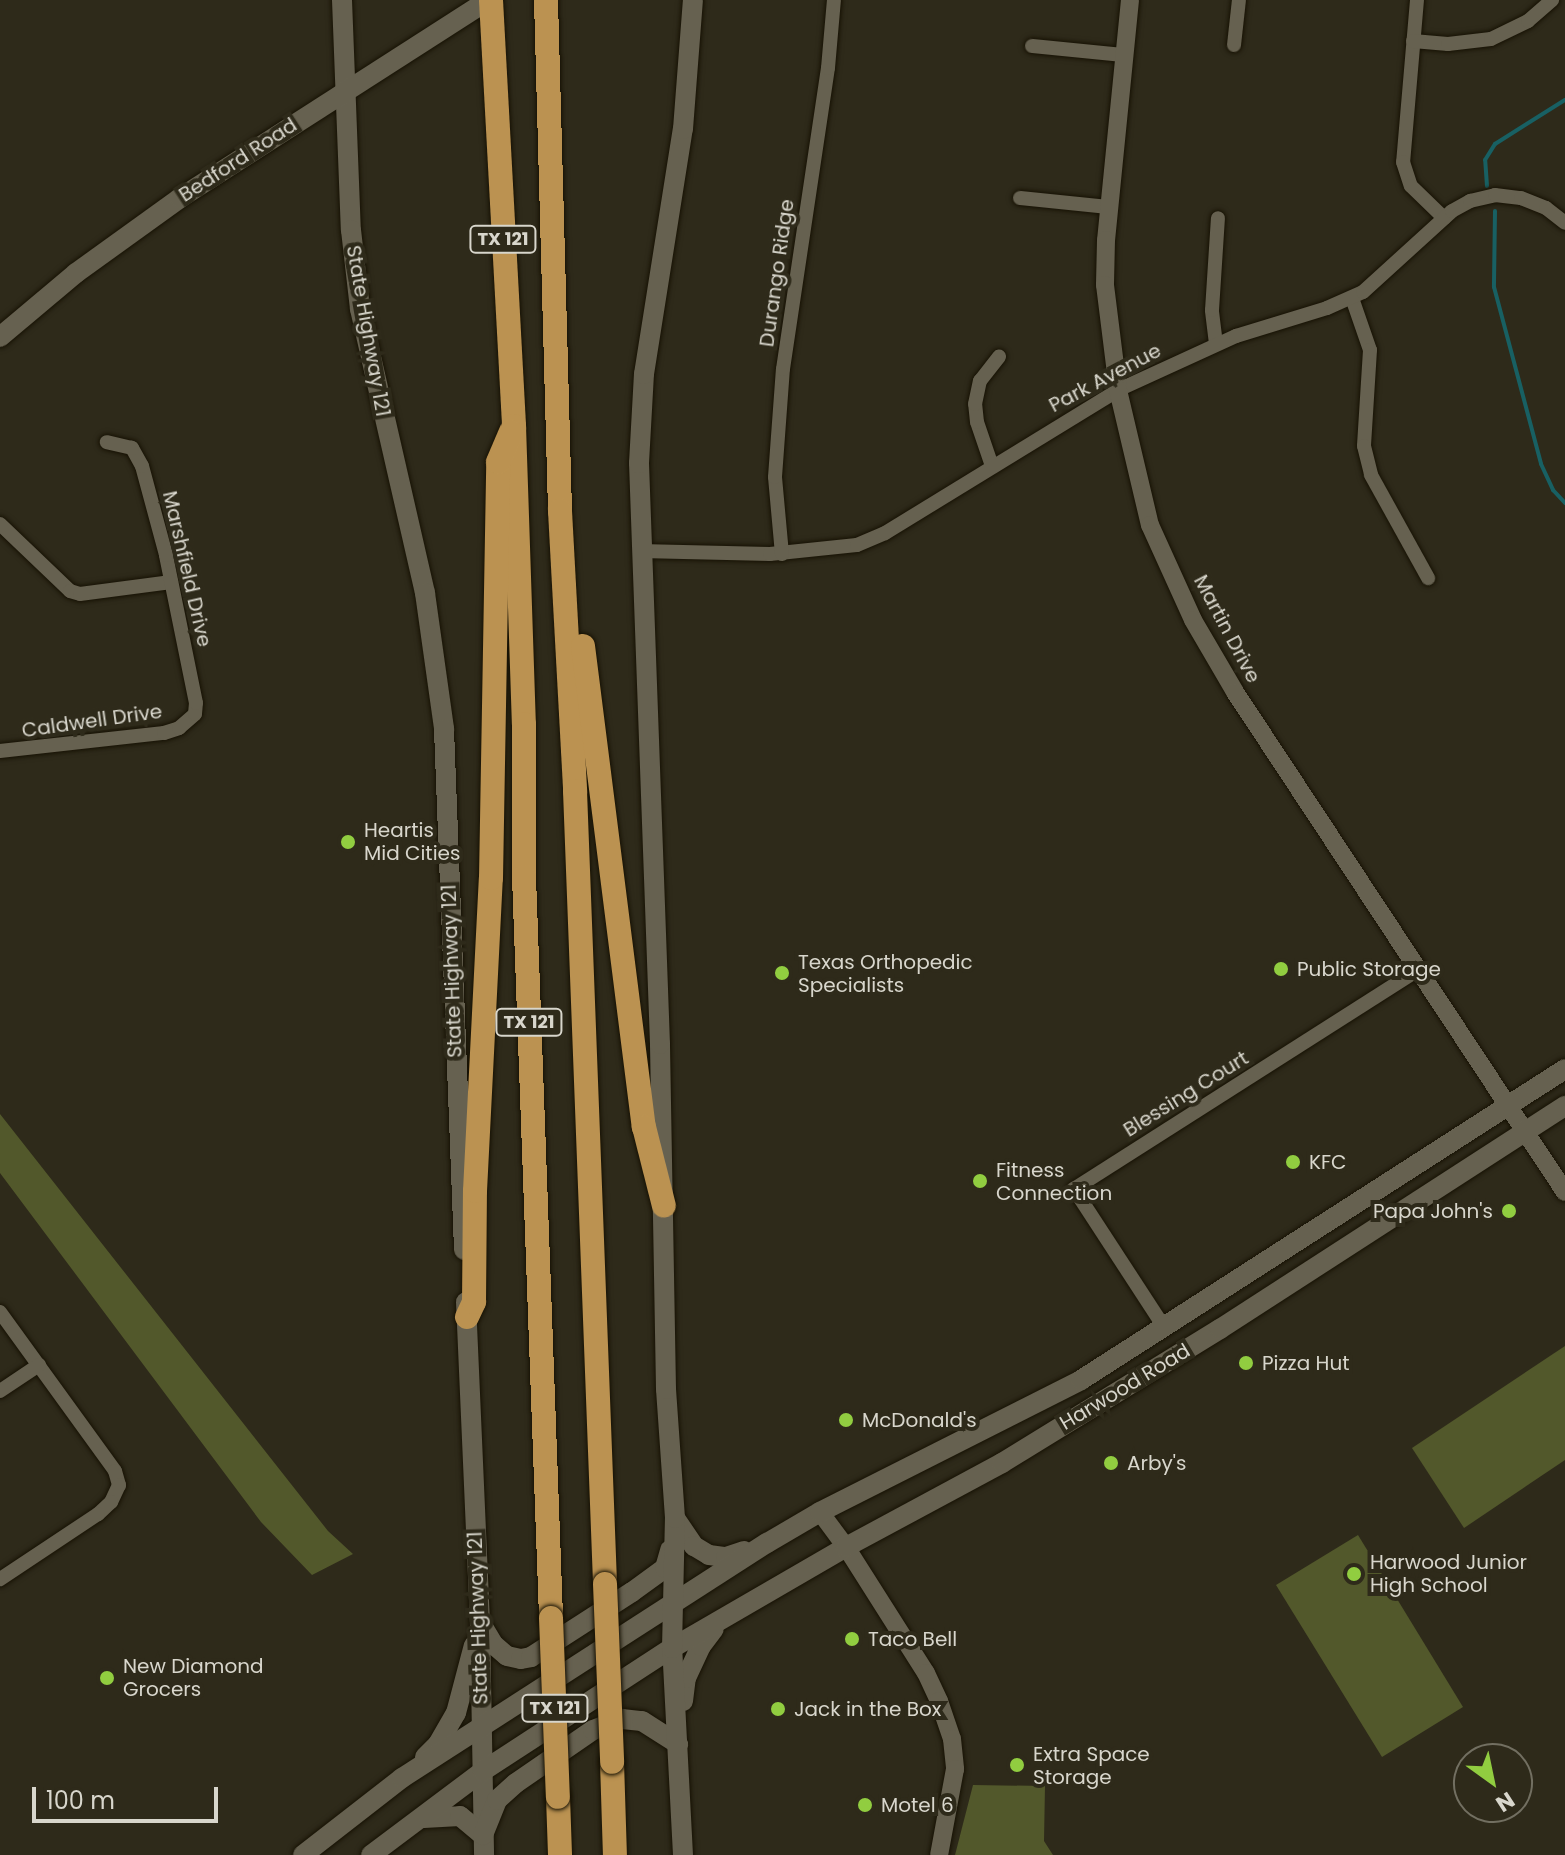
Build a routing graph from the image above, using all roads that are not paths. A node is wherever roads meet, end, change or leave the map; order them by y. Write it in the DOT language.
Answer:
graph roads {
  1 [pos="342,0"];
  2 [pos="489,0"];
  3 [pos="546,0"];
  4 [pos="693,0"];
  5 [pos="834,0"];
  6 [pos="1130,0"];
  7 [pos="1239,0"];
  8 [pos="1417,0"];
  9 [pos="1552,0"];
  10 [pos="1413,41"];
  11 [pos="1234,45"];
  12 [pos="1032,46"];
  13 [pos="1124,55"];
  14 [pos="343,93"];
  15 [pos="1020,198"];
  16 [pos="1109,207"];
  17 [pos="1218,218"];
  18 [pos="1444,218"];
  19 [pos="1563,218"];
  20 [pos="1352,298"];
  21 [pos="0,337"];
  22 [pos="1216,344"];
  23 [pos="999,357"];
  24 [pos="1118,390"];
  25 [pos="514,426"];
  26 [pos="107,442"];
  27 [pos="992,466"];
  28 [pos="560,511"];
  29 [pos="0,524"];
  30 [pos="640,551"];
  31 [pos="782,554"];
  32 [pos="1428,578"];
  33 [pos="171,582"];
  34 [pos="187,723"];
  35 [pos="0,751"];
  36 [pos="1418,970"];
  37 [pos="1565,1069"];
  38 [pos="1508,1106"];
  39 [pos="1565,1106"];
  40 [pos="1525,1131"];
  41 [pos="1565,1192"];
  42 [pos="664,1206"];
  43 [pos="1330,1221"];
  44 [pos="1339,1251"];
  45 [pos="0,1312"];
  46 [pos="467,1317"];
  47 [pos="1164,1327"];
  48 [pos="1180,1354"];
  49 [pos="39,1365"];
  50 [pos="0,1391"];
  51 [pos="983,1431"];
  52 [pos="1002,1463"];
  53 [pos="820,1512"];
  54 [pos="675,1518"];
  55 [pos="767,1543"];
  56 [pos="846,1547"];
  57 [pos="0,1579"];
  58 [pos="673,1602"];
  59 [pos="480,1622"];
  60 [pos="717,1624"];
  61 [pos="672,1648"];
  62 [pos="483,1727"];
  63 [pos="678,1744"];
  64 [pos="483,1771"];
  65 [pos="402,1778"];
  66 [pos="424,1818"];
  67 [pos="483,1845"];
  68 [pos="303,1855"];
  69 [pos="371,1855"];
  70 [pos="560,1855"];
  71 [pos="615,1855"];
  72 [pos="683,1855"];
  73 [pos="939,1855"];
  1 -- 14 [label="main road, State Highway 121"];
  2 -- 14 [label="main road, Bedford Road"];
  2 -- 25 [label="highway, TX 121"];
  3 -- 28 [label="highway, TX 121"];
  4 -- 30 [label="main road"];
  5 -- 31 [label="street, Durango Ridge"];
  6 -- 13 [label="street, Martin Drive"];
  7 -- 11 [label="street"];
  8 -- 10 [label="street"];
  9 -- 10 [label="street"];
  10 -- 18 [label="street"];
  12 -- 13 [label="street"];
  13 -- 16 [label="street, Martin Drive"];
  14 -- 21 [label="main road, Bedford Road"];
  14 -- 46 [label="main road, State Highway 121"];
  15 -- 16 [label="street"];
  16 -- 24 [label="street, Martin Drive"];
  17 -- 22 [label="street"];
  18 -- 19 [label="street, Park Avenue"];
  18 -- 20 [label="street, Park Avenue"];
  20 -- 22 [label="street, Park Avenue"];
  20 -- 32 [label="street"];
  22 -- 24 [label="street, Park Avenue"];
  23 -- 27 [label="street"];
  24 -- 27 [label="street, Park Avenue"];
  24 -- 36 [label="street, Martin Drive"];
  25 -- 46 [label="highway"];
  25 -- 70 [label="highway, TX 121, bridge"];
  26 -- 33 [label="street, Marshfield Drive"];
  27 -- 31 [label="street, Park Avenue"];
  28 -- 42 [label="highway"];
  28 -- 71 [label="highway, TX 121, bridge"];
  29 -- 33 [label="street"];
  30 -- 31 [label="street, Park Avenue"];
  30 -- 42 [label="main road"];
  33 -- 34 [label="street, Marshfield Drive"];
  34 -- 35 [label="street, Caldwell Drive"];
  36 -- 38 [label="street, Martin Drive"];
  36 -- 47 [label="street, Blessing Court"];
  37 -- 38 [label="main road, Harwood Road"];
  38 -- 40 [label="street, Martin Drive"];
  38 -- 43 [label="main road, Harwood Road"];
  39 -- 40 [label="main road, Harwood Road"];
  40 -- 41 [label="street, Martin Drive"];
  40 -- 44 [label="main road, Harwood Road"];
  42 -- 54 [label="main road"];
  43 -- 44 [label="main road"];
  43 -- 47 [label="main road, Harwood Road"];
  44 -- 48 [label="main road, Harwood Road"];
  45 -- 49 [label="street"];
  46 -- 59 [label="main road, State Highway 121"];
  47 -- 48 [label="main road"];
  47 -- 51 [label="main road, Harwood Road"];
  48 -- 52 [label="main road, Harwood Road"];
  49 -- 50 [label="street"];
  49 -- 57 [label="street"];
  51 -- 52 [label="main road"];
  51 -- 53 [label="main road, Harwood Road"];
  52 -- 56 [label="main road, Harwood Road"];
  53 -- 55 [label="main road, Harwood Road"];
  53 -- 56 [label="street"];
  54 -- 55 [label="main road"];
  54 -- 58 [label="main road"];
  54 -- 59 [label="main road"];
  55 -- 58 [label="main road, Harwood Road"];
  56 -- 60 [label="main road, Harwood Road"];
  56 -- 73 [label="street"];
  58 -- 61 [label="main road"];
  58 -- 62 [label="main road, Harwood Road"];
  59 -- 62 [label="main road, State Highway 121"];
  59 -- 65 [label="main road"];
  60 -- 61 [label="main road, Harwood Road"];
  60 -- 63 [label="main road"];
  61 -- 63 [label="main road"];
  61 -- 64 [label="main road, Harwood Road"];
  62 -- 64 [label="main road, State Highway 121"];
  62 -- 65 [label="main road, Harwood Road"];
  63 -- 67 [label="main road"];
  63 -- 72 [label="main road"];
  64 -- 66 [label="main road, Harwood Road"];
  64 -- 67 [label="main road, State Highway 121"];
  65 -- 68 [label="main road"];
  66 -- 67 [label="main road"];
  66 -- 69 [label="main road, Harwood Road"];
}
